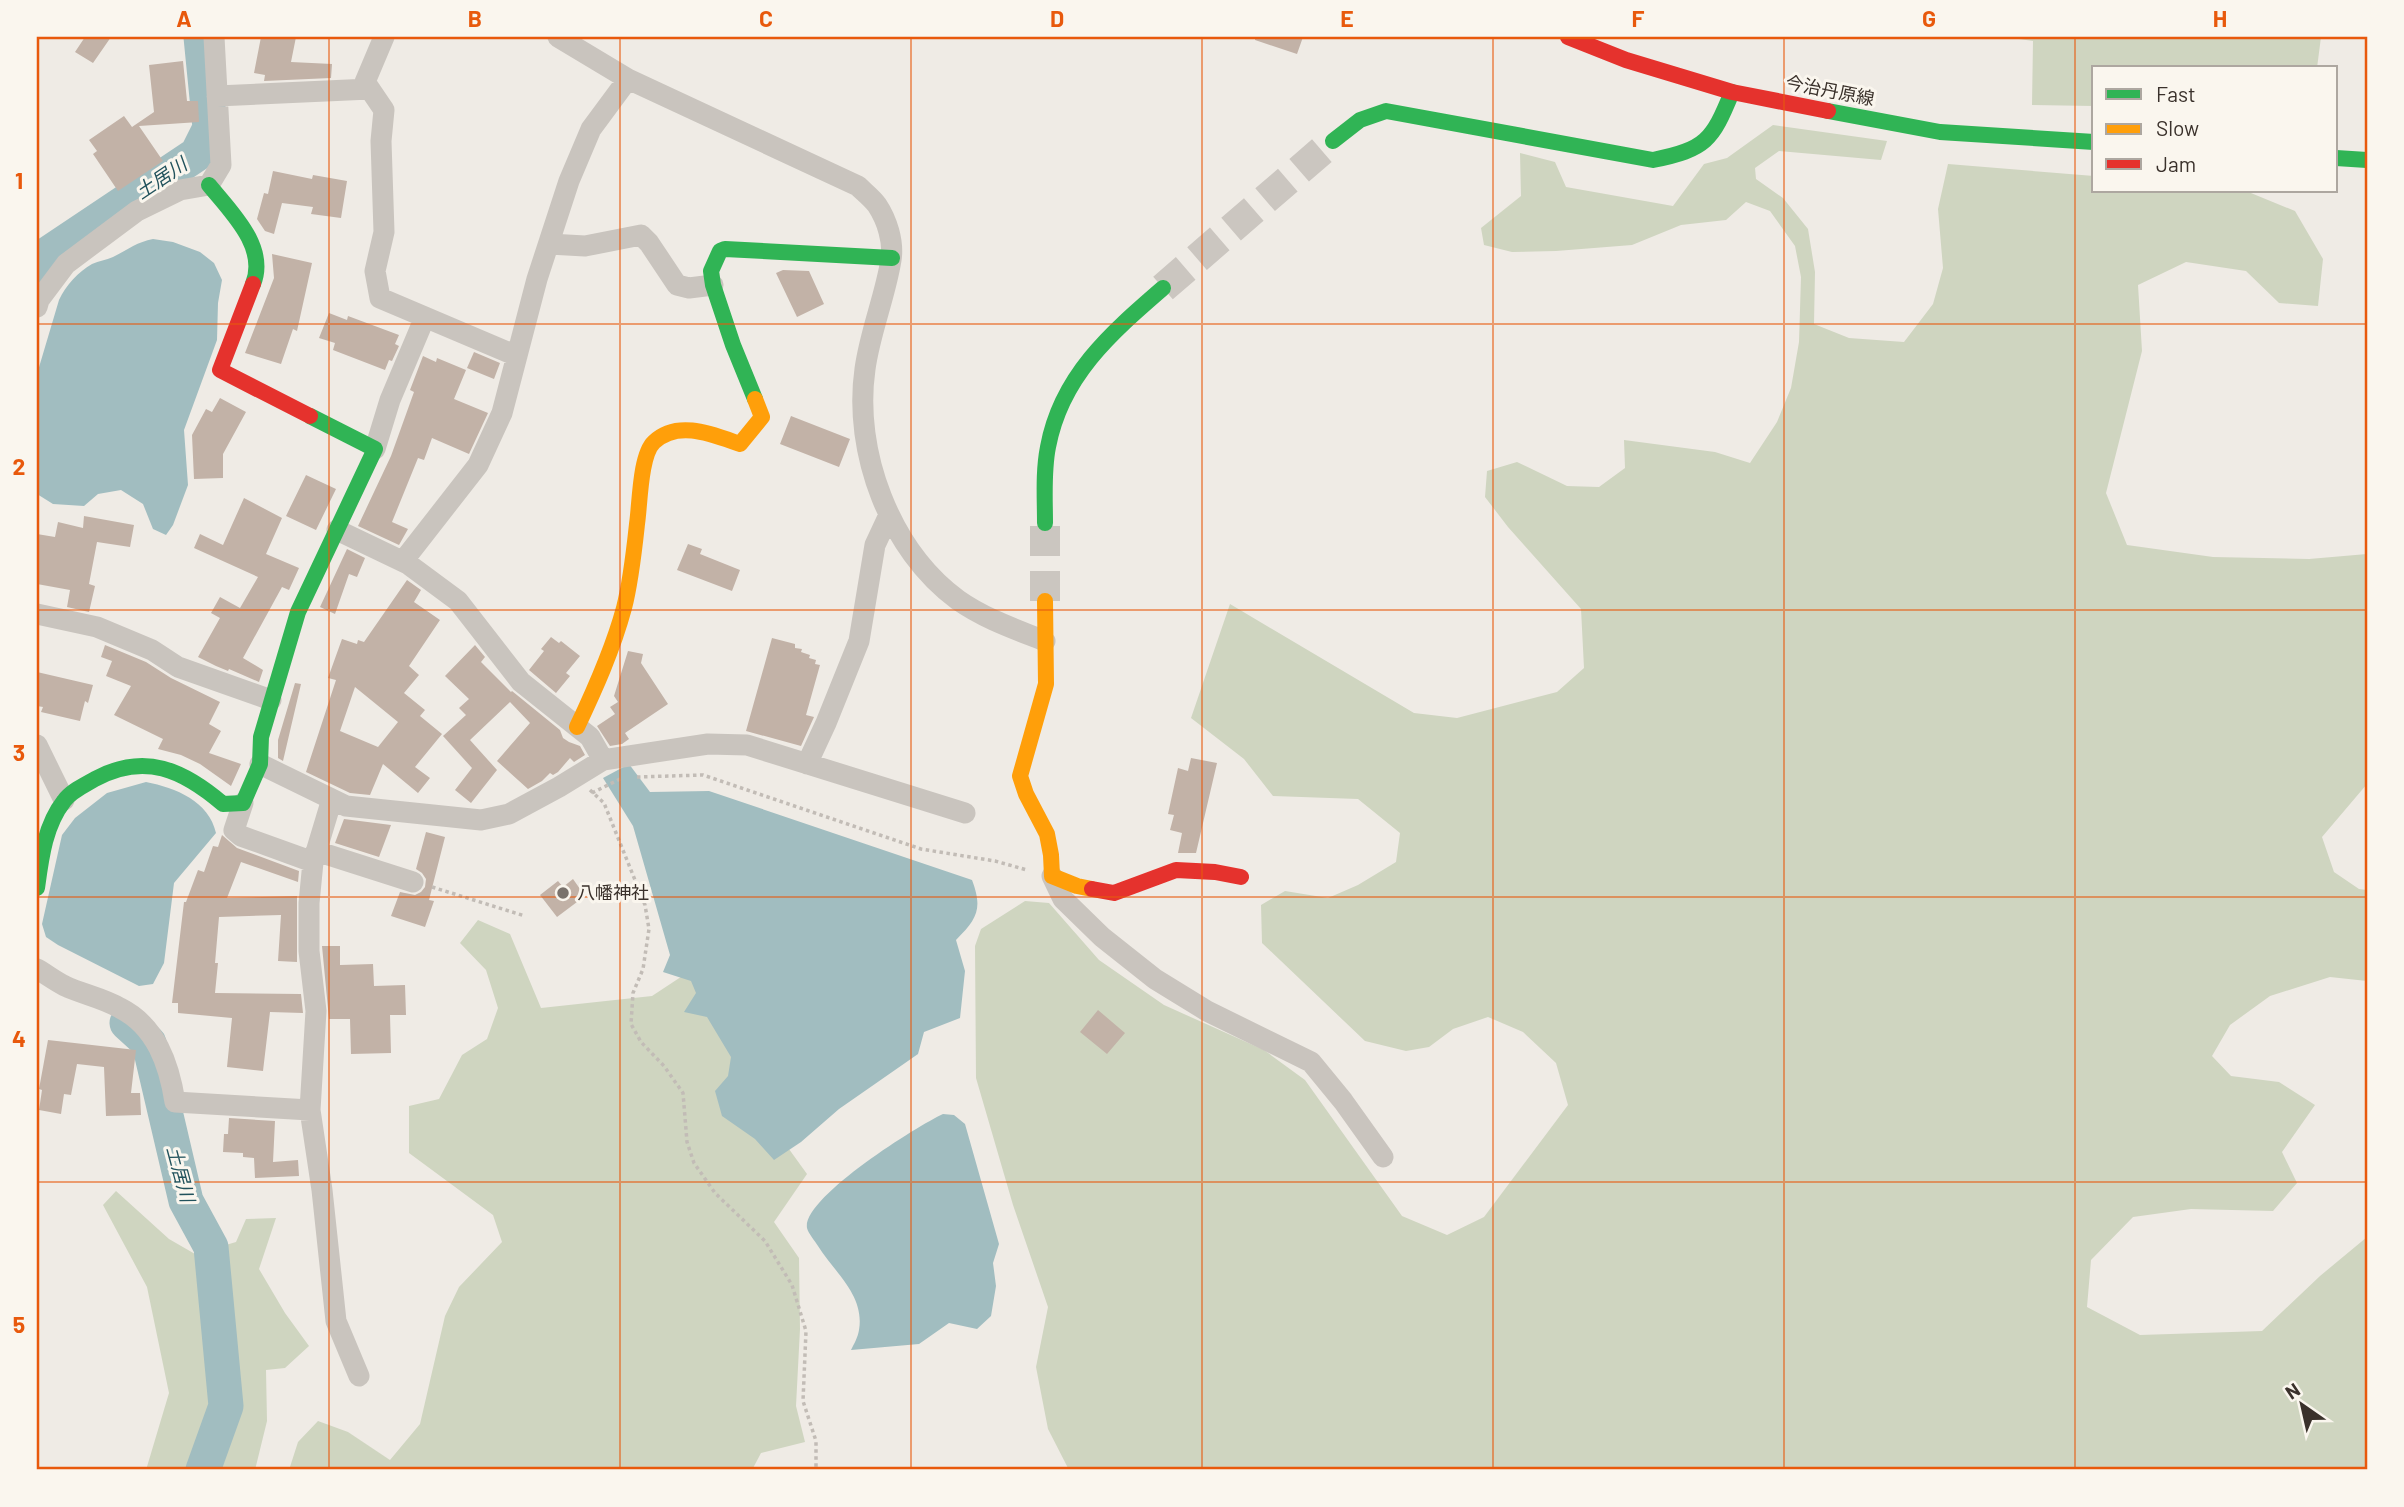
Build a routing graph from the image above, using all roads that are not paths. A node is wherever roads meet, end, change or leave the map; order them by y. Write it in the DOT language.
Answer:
graph roads {
  1 [pos="214,37"];
  2 [pos="384,37"];
  3 [pos="558,37"];
  4 [pos="1568,37"];
  5 [pos="628,79"];
  6 [pos="370,89"];
  7 [pos="1732,92"];
  8 [pos="217,96"];
  9 [pos="1333,141"];
  10 [pos="2092,142"];
  11 [pos="2338,158"];
  12 [pos="2367,160"];
  13 [pos="209,185"];
  14 [pos="549,244"];
  15 [pos="892,258"];
  16 [pos="713,285"];
  17 [pos="1163,288"];
  18 [pos="37,307"];
  19 [pos="425,317"];
  20 [pos="517,356"];
  21 [pos="375,449"];
  22 [pos="890,515"];
  23 [pos="1045,523"];
  24 [pos="337,530"];
  25 [pos="408,564"];
  26 [pos="1045,601"];
  27 [pos="37,614"];
  28 [pos="1045,641"];
  29 [pos="271,699"];
  30 [pos="577,727"];
  31 [pos="38,751"];
  32 [pos="603,760"];
  33 [pos="260,764"];
  34 [pos="807,764"];
  35 [pos="331,799"];
  36 [pos="64,800"];
  37 [pos="243,803"];
  38 [pos="965,813"];
  39 [pos="315,856"];
  40 [pos="1052,877"];
  41 [pos="1241,877"];
  42 [pos="413,882"];
  43 [pos="37,888"];
  44 [pos="37,969"];
  45 [pos="310,1110"];
  46 [pos="1382,1157"];
  47 [pos="359,1376"];
  1 -- 8 [label="street"];
  2 -- 6 [label="street"];
  3 -- 5 [label="street"];
  4 -- 7 [label="street, 今治丹原線"];
  5 -- 14 [label="street"];
  5 -- 15 [label="street"];
  6 -- 8 [label="street"];
  6 -- 19 [label="street"];
  7 -- 9 [label="street"];
  7 -- 10 [label="street, 今治丹原線"];
  8 -- 13 [label="street"];
  11 -- 12 [label="street"];
  13 -- 18 [label="street"];
  13 -- 21 [label="street"];
  14 -- 16 [label="street"];
  14 -- 20 [label="street"];
  15 -- 16 [label="street"];
  15 -- 22 [label="street"];
  16 -- 30 [label="street"];
  17 -- 23 [label="street"];
  19 -- 20 [label="street"];
  19 -- 21 [label="street"];
  20 -- 25 [label="street"];
  21 -- 24 [label="street"];
  22 -- 28 [label="street"];
  22 -- 34 [label="street"];
  24 -- 25 [label="street"];
  24 -- 29 [label="street"];
  25 -- 30 [label="street"];
  26 -- 28 [label="street"];
  27 -- 29 [label="street"];
  28 -- 40 [label="street"];
  29 -- 33 [label="street"];
  30 -- 32 [label="street"];
  31 -- 36 [label="street"];
  32 -- 34 [label="street"];
  32 -- 35 [label="street"];
  33 -- 35 [label="street"];
  33 -- 37 [label="street"];
  34 -- 38 [label="street"];
  35 -- 39 [label="street"];
  36 -- 37 [label="street"];
  36 -- 43 [label="street"];
  37 -- 39 [label="street"];
  39 -- 42 [label="street"];
  39 -- 45 [label="street"];
  40 -- 41 [label="street"];
  40 -- 46 [label="street"];
  44 -- 45 [label="street"];
  45 -- 47 [label="street"];
}
